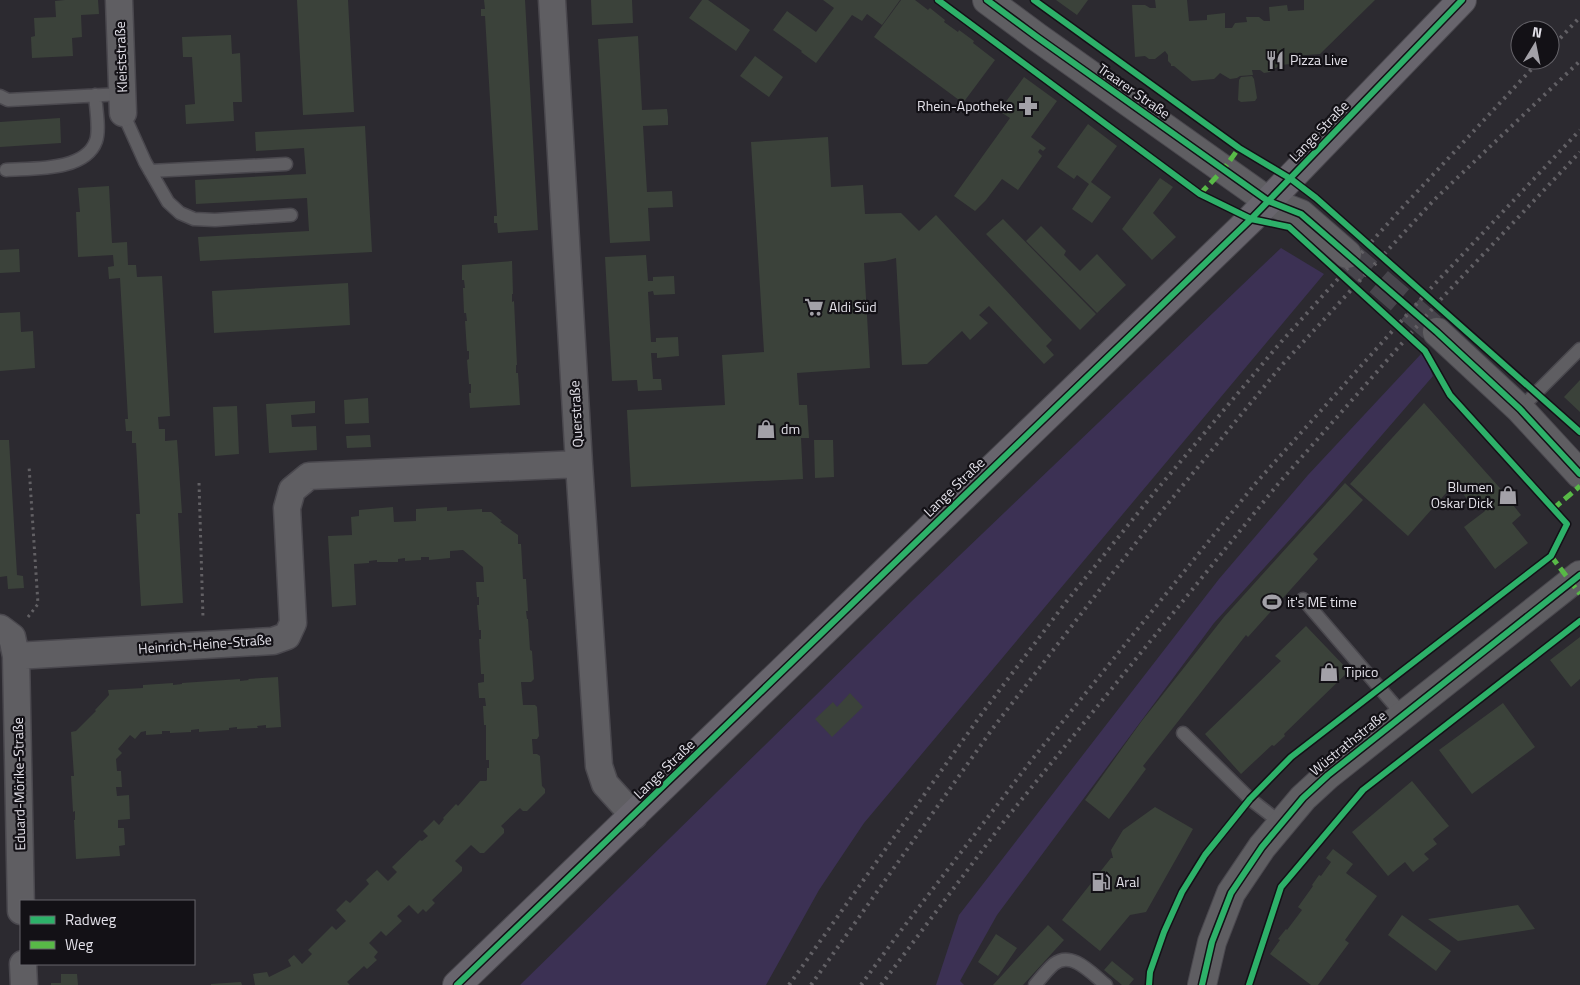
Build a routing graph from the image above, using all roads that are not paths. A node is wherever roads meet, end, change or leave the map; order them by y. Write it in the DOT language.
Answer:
graph roads {
  1 [pos="119,0"];
  2 [pos="552,0"];
  3 [pos="987,0"];
  4 [pos="1462,0"];
  5 [pos="95,95"];
  6 [pos="0,96"];
  7 [pos="123,104"];
  8 [pos="286,164"];
  9 [pos="6,170"];
  10 [pos="150,171"];
  11 [pos="1268,201"];
  12 [pos="291,215"];
  13 [pos="1347,254"];
  14 [pos="1437,332"];
  15 [pos="1580,349"];
  16 [pos="1520,409"];
  17 [pos="579,464"];
  18 [pos="1580,474"];
  19 [pos="1580,575"];
  20 [pos="1303,599"];
  21 [pos="9,640"];
  22 [pos="1403,715"];
  23 [pos="1182,733"];
  24 [pos="634,816"];
  25 [pos="1281,823"];
  26 [pos="21,900"];
  27 [pos="23,965"];
  28 [pos="24,985"];
  29 [pos="457,985"];
  30 [pos="1035,985"];
  31 [pos="1106,985"];
  32 [pos="1202,985"];
  1 -- 7 [label="street, Kleiststraße"];
  2 -- 17 [label="street, Querstraße"];
  3 -- 11 [label="street, Traarer Straße"];
  4 -- 11 [label="main road, Lange Straße"];
  5 -- 6 [label="lane"];
  5 -- 7 [label="lane"];
  5 -- 9 [label="lane"];
  7 -- 10 [label="lane"];
  8 -- 10 [label="lane"];
  10 -- 12 [label="lane"];
  11 -- 13 [label="street, Traarer Straße"];
  11 -- 24 [label="main road, Lange Straße"];
  14 -- 16 [label="street"];
  15 -- 16 [label="lane"];
  16 -- 18 [label="street"];
  17 -- 21 [label="street, Heinrich-Heine-Straße"];
  17 -- 24 [label="street, Querstraße"];
  19 -- 22 [label="street, Wüstrathstraße"];
  20 -- 22 [label="lane"];
  21 -- 26 [label="street, Eduard-Mörike-Straße"];
  22 -- 25 [label="street, Wüstrathstraße"];
  23 -- 25 [label="lane"];
  24 -- 29 [label="main road, Lange Straße"];
  25 -- 32 [label="street, Wüstrathstraße"];
  27 -- 28 [label="street"];
  30 -- 31 [label="lane"];
}
